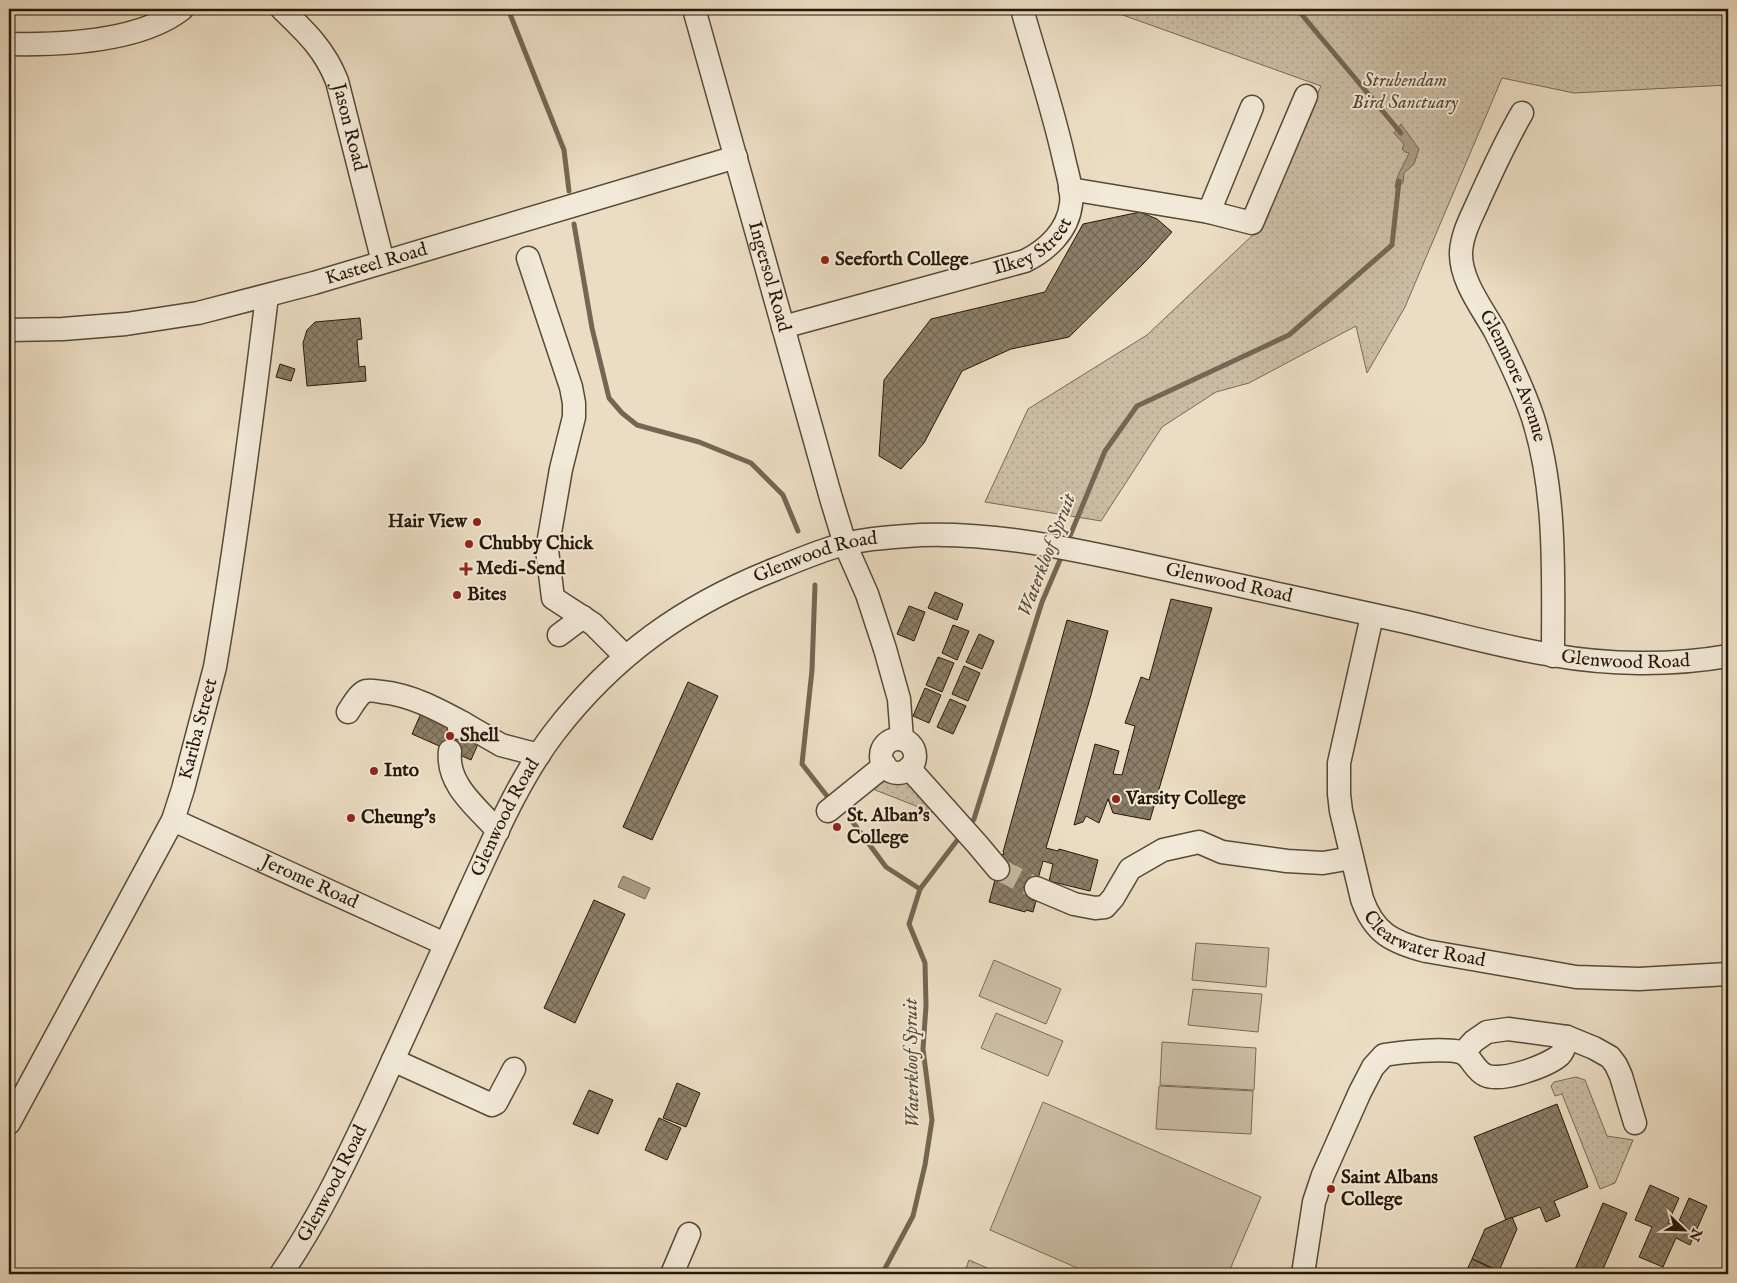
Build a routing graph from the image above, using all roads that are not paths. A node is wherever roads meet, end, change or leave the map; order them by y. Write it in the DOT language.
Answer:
graph roads {
  1 [pos="182,9"];
  2 [pos="282,9"];
  3 [pos="694,9"];
  4 [pos="1022,9"];
  5 [pos="9,44"];
  6 [pos="1306,96"];
  7 [pos="1252,107"];
  8 [pos="1522,113"];
  9 [pos="736,157"];
  10 [pos="1070,189"];
  11 [pos="1209,212"];
  12 [pos="528,258"];
  13 [pos="383,262"];
  14 [pos="268,296"];
  15 [pos="783,327"];
  16 [pos="9,330"];
  17 [pos="845,544"];
  18 [pos="1372,616"];
  19 [pos="583,617"];
  20 [pos="559,635"];
  21 [pos="625,656"];
  22 [pos="1553,656"];
  23 [pos="1728,656"];
  24 [pos="348,712"];
  25 [pos="902,740"];
  26 [pos="450,751"];
  27 [pos="539,755"];
  28 [pos="885,765"];
  29 [pos="909,768"];
  30 [pos="828,811"];
  31 [pos="173,820"];
  32 [pos="498,831"];
  33 [pos="1352,858"];
  34 [pos="998,869"];
  35 [pos="1036,888"];
  36 [pos="445,944"];
  37 [pos="1728,974"];
  38 [pos="1567,1037"];
  39 [pos="1463,1053"];
  40 [pos="393,1060"];
  41 [pos="514,1070"];
  42 [pos="9,1123"];
  43 [pos="1636,1123"];
  44 [pos="689,1234"];
  45 [pos="280,1274"];
  46 [pos="672,1274"];
  47 [pos="1303,1274"];
  1 -- 5 [label="street"];
  2 -- 13 [label="street, Jason Road"];
  3 -- 9 [label="street, Ingersol Road"];
  4 -- 10 [label="street, Ilkey Street"];
  6 -- 11 [label="street"];
  7 -- 11 [label="street"];
  8 -- 22 [label="street, Glenmore Avenue"];
  9 -- 13 [label="street, Kasteel Road"];
  9 -- 15 [label="street, Ingersol Road"];
  10 -- 11 [label="street"];
  10 -- 15 [label="street, Ilkey Street"];
  12 -- 19 [label="street"];
  13 -- 14 [label="street, Kasteel Road"];
  14 -- 16 [label="street, Kasteel Road"];
  14 -- 31 [label="street, Kariba Street"];
  15 -- 17 [label="street, Ingersol Road"];
  17 -- 18 [label="street, Glenwood Road"];
  17 -- 21 [label="street, Glenwood Road"];
  17 -- 25 [label="street, Ingersol Road"];
  18 -- 22 [label="street, Glenwood Road"];
  18 -- 33 [label="street, Clearwater Road"];
  19 -- 20 [label="street"];
  19 -- 21 [label="street"];
  21 -- 27 [label="street, Glenwood Road"];
  22 -- 23 [label="street, Glenwood Road"];
  24 -- 27 [label="street"];
  25 -- 28 [label="street"];
  25 -- 29 [label="street"];
  26 -- 32 [label="street"];
  27 -- 32 [label="street, Glenwood Road"];
  28 -- 29 [label="street"];
  28 -- 30 [label="street"];
  29 -- 34 [label="street"];
  31 -- 36 [label="street, Jerome Road"];
  31 -- 42 [label="street, Kariba Street"];
  32 -- 36 [label="street, Glenwood Road"];
  33 -- 35 [label="street"];
  33 -- 37 [label="street, Clearwater Road"];
  36 -- 40 [label="street, Glenwood Road"];
  38 -- 39 [label="street"];
  38 -- 39 [label="street"];
  38 -- 43 [label="street"];
  39 -- 47 [label="street"];
  40 -- 41 [label="street"];
  40 -- 45 [label="street, Glenwood Road"];
  44 -- 46 [label="street"];
}
